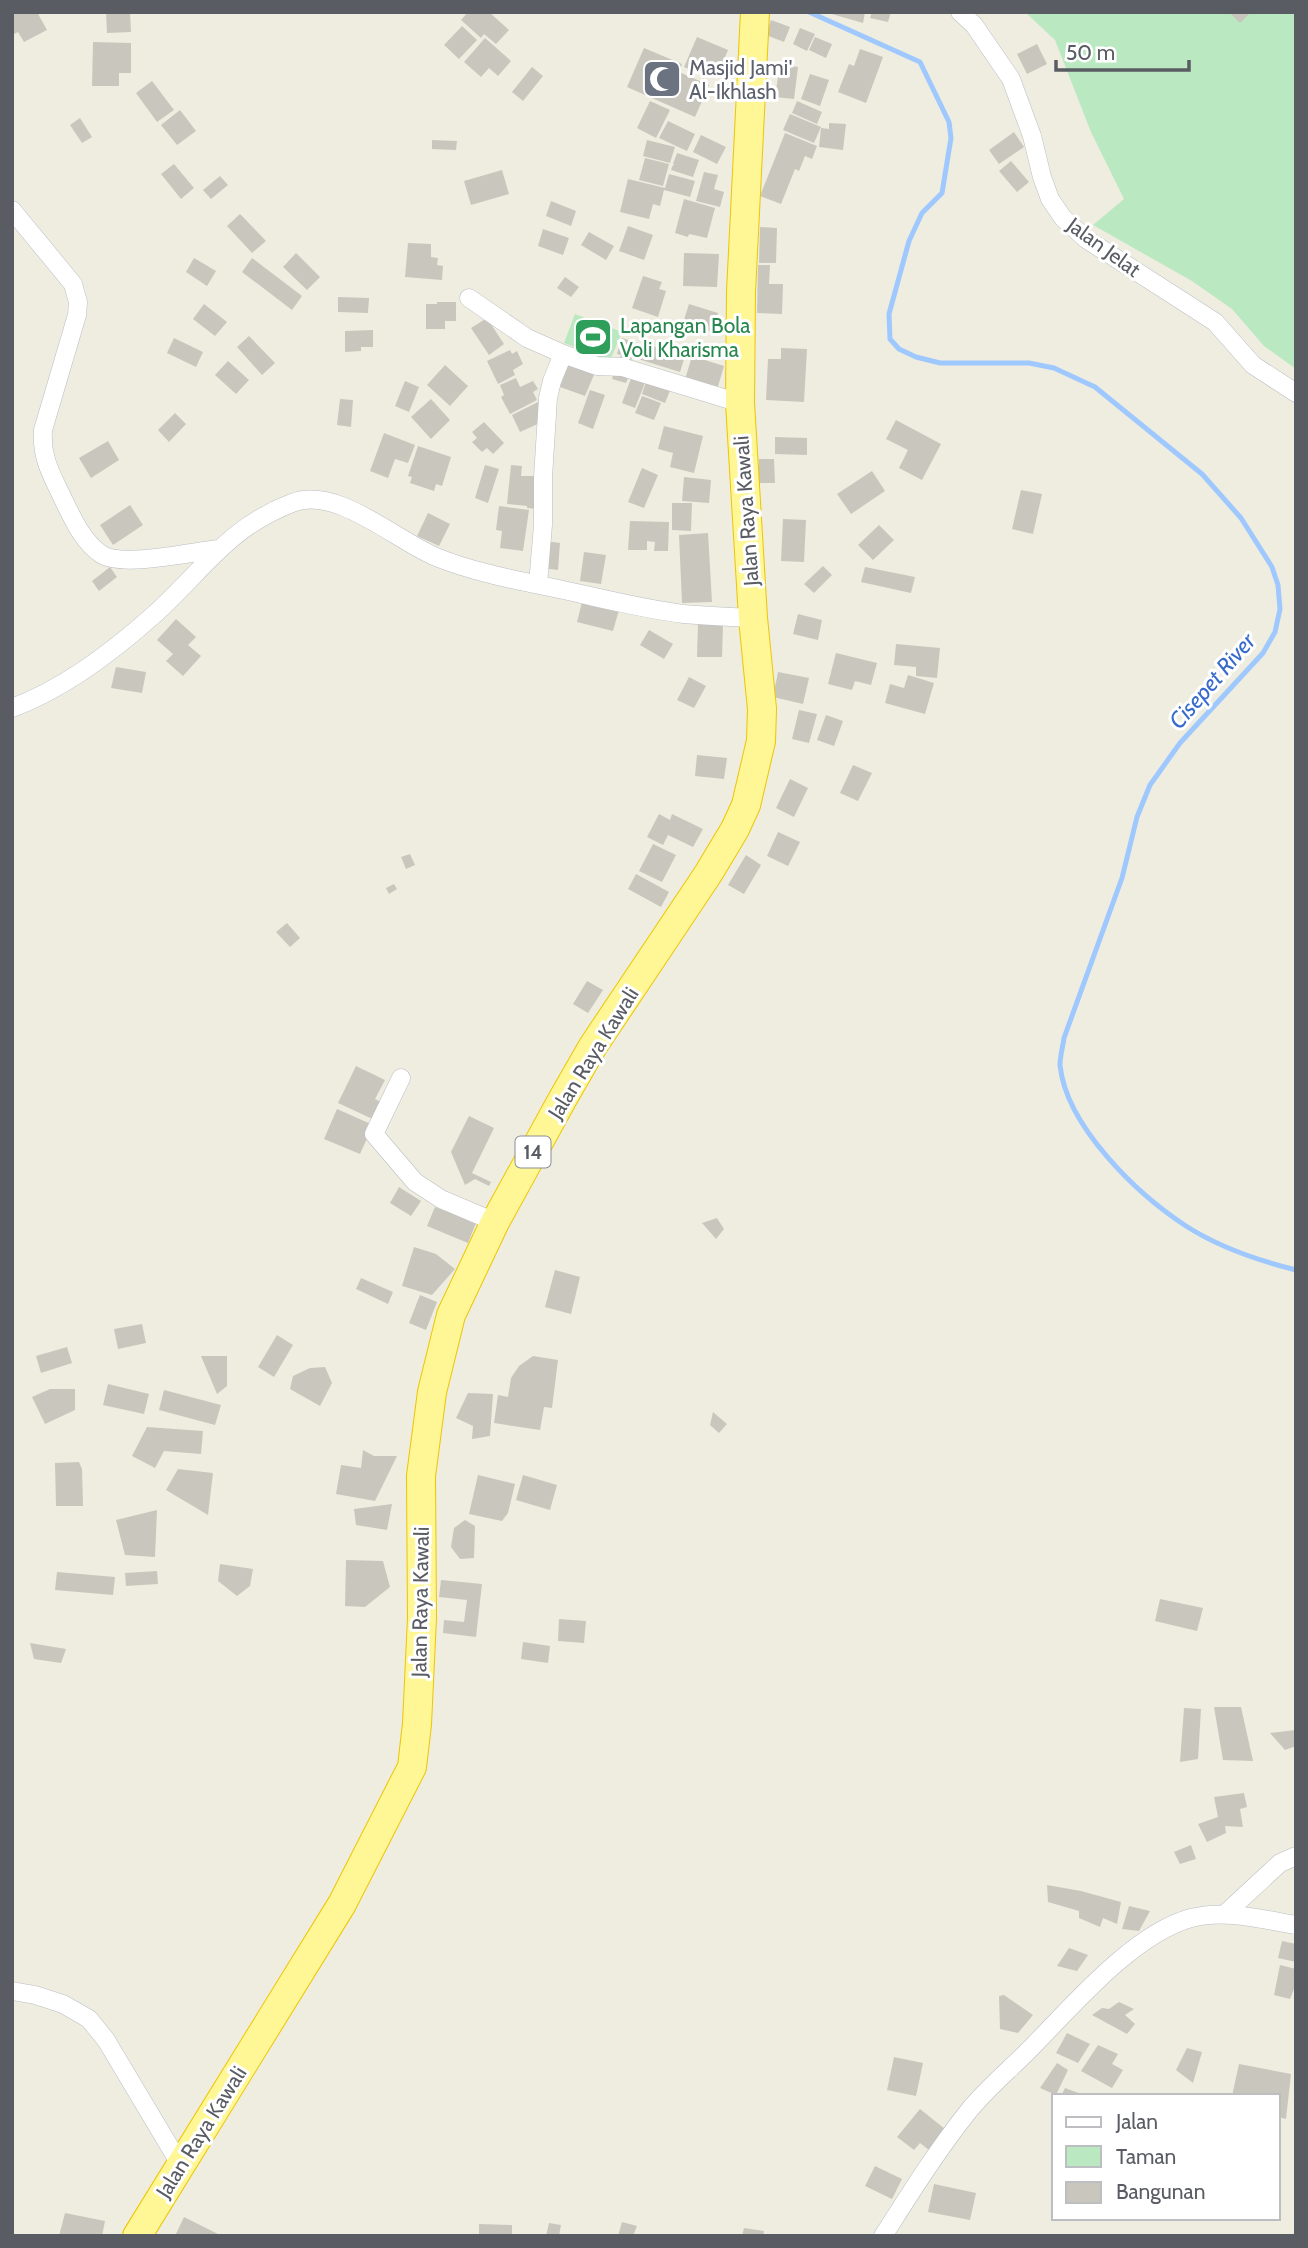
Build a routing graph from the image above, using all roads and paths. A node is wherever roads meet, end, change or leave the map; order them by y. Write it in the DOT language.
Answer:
graph roads {
  1 [pos="960,12"];
  2 [pos="751,27"];
  3 [pos="12,210"];
  4 [pos="469,298"];
  5 [pos="563,354"];
  6 [pos="1296,393"];
  7 [pos="740,403"];
  8 [pos="218,549"];
  9 [pos="538,584"];
  10 [pos="753,618"];
  11 [pos="12,708"];
  12 [pos="401,1078"];
  13 [pos="495,1222"];
  14 [pos="1296,1856"];
  15 [pos="1226,1913"];
  16 [pos="1296,1925"];
  17 [pos="12,1991"];
  18 [pos="180,2164"];
  19 [pos="138,2236"];
  20 [pos="883,2236"];
  1 -- 6 [label="street, Jalan Jelat"];
  2 -- 7 [label="highway, Jalan Raya Kawali / 14"];
  3 -- 8 [label="street"];
  4 -- 5 [label="street"];
  5 -- 7 [label="street"];
  5 -- 9 [label="street"];
  7 -- 10 [label="highway, Jalan Raya Kawali / 14"];
  8 -- 9 [label="street"];
  8 -- 11 [label="street"];
  9 -- 10 [label="street"];
  10 -- 13 [label="highway, Jalan Raya Kawali / 14"];
  12 -- 13 [label="street"];
  13 -- 18 [label="highway, Jalan Raya Kawali / 14"];
  14 -- 15 [label="street"];
  15 -- 16 [label="street"];
  15 -- 20 [label="street"];
  17 -- 18 [label="street"];
  18 -- 19 [label="highway, Jalan Raya Kawali / 14"];
}
